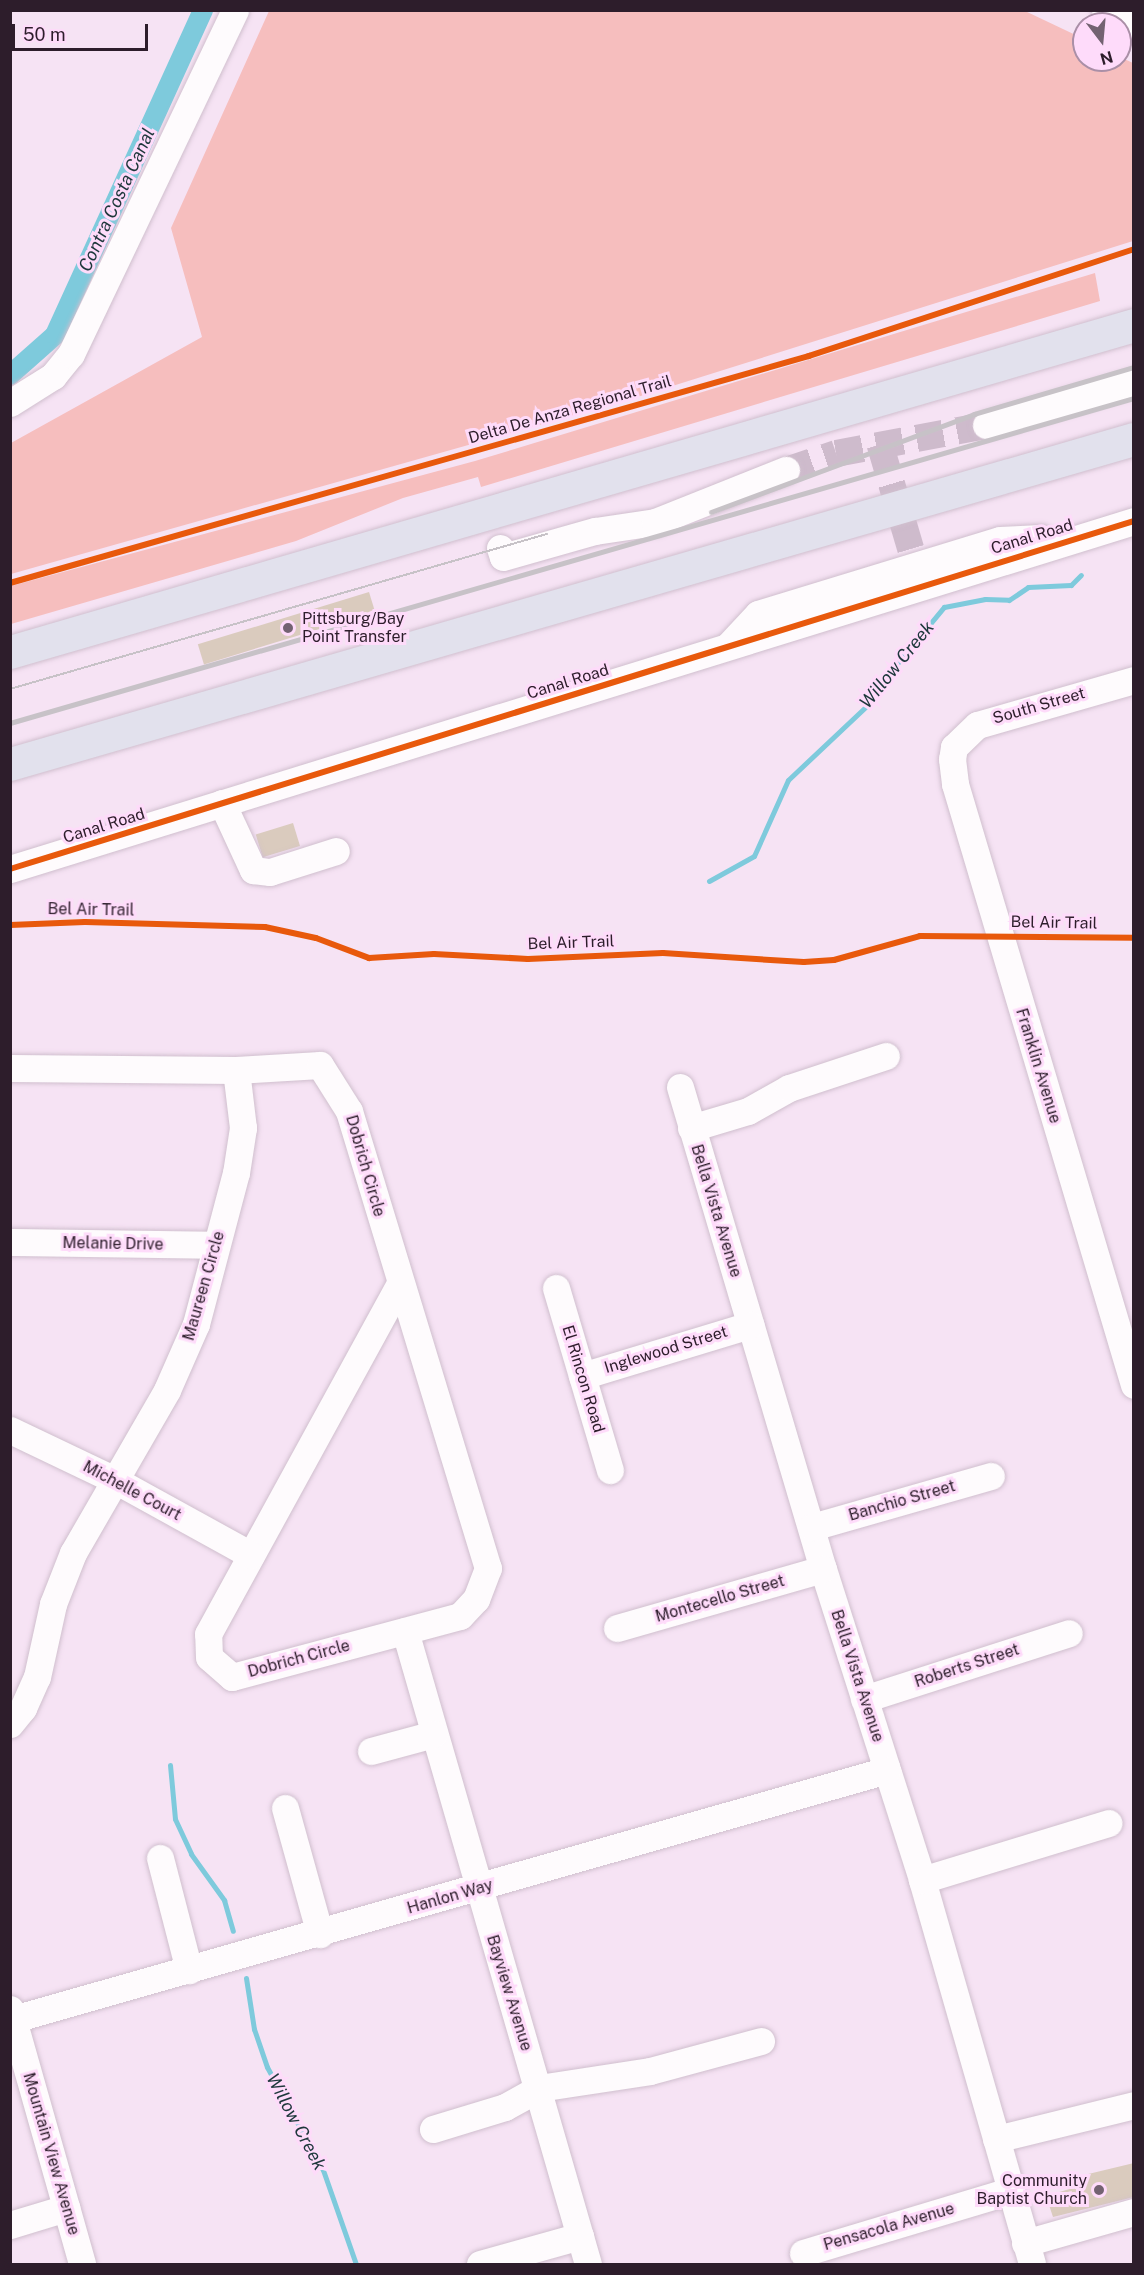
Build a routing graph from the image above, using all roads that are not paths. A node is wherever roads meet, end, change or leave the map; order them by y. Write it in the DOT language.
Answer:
graph roads {
  1 [pos="235,10"];
  2 [pos="1106,10"];
  3 [pos="1134,24"];
  4 [pos="1134,320"];
  5 [pos="1134,326"];
  6 [pos="1088,339"];
  7 [pos="1134,382"];
  8 [pos="10,403"];
  9 [pos="986,425"];
  10 [pos="1134,439"];
  11 [pos="786,470"];
  12 [pos="1134,521"];
  13 [pos="1060,542"];
  14 [pos="500,548"];
  15 [pos="728,646"];
  16 [pos="10,652"];
  17 [pos="1133,680"];
  18 [pos="954,747"];
  19 [pos="10,764"];
  20 [pos="222,804"];
  21 [pos="336,851"];
  22 [pos="10,869"];
  23 [pos="886,1056"];
  24 [pos="10,1068"];
  25 [pos="236,1070"];
  26 [pos="680,1087"];
  27 [pos="691,1128"];
  28 [pos="10,1242"];
  29 [pos="216,1245"];
  30 [pos="399,1285"];
  31 [pos="556,1288"];
  32 [pos="750,1325"];
  33 [pos="582,1376"];
  34 [pos="1134,1384"];
  35 [pos="10,1430"];
  36 [pos="610,1470"];
  37 [pos="991,1476"];
  38 [pos="115,1480"];
  39 [pos="812,1527"];
  40 [pos="251,1556"];
  41 [pos="823,1569"];
  42 [pos="617,1628"];
  43 [pos="405,1631"];
  44 [pos="1069,1633"];
  45 [pos="864,1699"];
  46 [pos="10,1724"];
  47 [pos="432,1728"];
  48 [pos="372,1751"];
  49 [pos="887,1770"];
  50 [pos="285,1808"];
  51 [pos="1109,1823"];
  52 [pos="160,1858"];
  53 [pos="922,1880"];
  54 [pos="477,1890"];
  55 [pos="320,1934"];
  56 [pos="189,1970"];
  57 [pos="11,2016"];
  58 [pos="761,2041"];
  59 [pos="17,2059"];
  60 [pos="538,2088"];
  61 [pos="1134,2105"];
  62 [pos="433,2129"];
  63 [pos="996,2139"];
  64 [pos="1010,2192"];
  65 [pos="66,2208"];
  66 [pos="1134,2212"];
  67 [pos="10,2225"];
  68 [pos="580,2236"];
  69 [pos="803,2253"];
  70 [pos="1029,2254"];
  71 [pos="82,2265"];
  72 [pos="480,2265"];
  73 [pos="588,2265"];
  1 -- 8 [label="street"];
  2 -- 3 [label="street"];
  4 -- 6 [label="highway"];
  5 -- 6 [label="highway"];
  6 -- 16 [label="highway"];
  7 -- 9 [label="street"];
  10 -- 19 [label="highway"];
  11 -- 14 [label="street"];
  12 -- 13 [label="street, Canal Road"];
  13 -- 15 [label="street, Canal Road"];
  13 -- 15 [label="street"];
  15 -- 20 [label="street, Canal Road"];
  17 -- 18 [label="street, South Street"];
  18 -- 34 [label="street, Franklin Avenue"];
  20 -- 21 [label="street"];
  20 -- 22 [label="street, Canal Road"];
  23 -- 27 [label="street"];
  24 -- 25 [label="street"];
  25 -- 29 [label="street, Maureen Circle"];
  25 -- 30 [label="street, Dobrich Circle"];
  26 -- 27 [label="street, Bella Vista Avenue"];
  27 -- 32 [label="street, Bella Vista Avenue"];
  28 -- 29 [label="street, Melanie Drive"];
  29 -- 38 [label="street, Maureen Circle"];
  30 -- 40 [label="street, Dobrich Circle"];
  30 -- 43 [label="street, Dobrich Circle"];
  31 -- 33 [label="street, El Rincon Road"];
  32 -- 33 [label="street, Inglewood Street"];
  32 -- 39 [label="street, Bella Vista Avenue"];
  33 -- 36 [label="street, El Rincon Road"];
  35 -- 38 [label="street, Michelle Court"];
  37 -- 39 [label="street, Banchio Street"];
  38 -- 40 [label="street, Michelle Court"];
  38 -- 46 [label="street, Maureen Circle"];
  39 -- 41 [label="street, Bella Vista Avenue"];
  40 -- 43 [label="street, Dobrich Circle"];
  41 -- 42 [label="street, Montecello Street"];
  41 -- 45 [label="street, Bella Vista Avenue"];
  43 -- 47 [label="street, Bayview Avenue"];
  44 -- 45 [label="street, Roberts Street"];
  45 -- 49 [label="street, Bella Vista Avenue"];
  47 -- 48 [label="street"];
  47 -- 54 [label="street, Bayview Avenue"];
  49 -- 53 [label="street, Bella Vista Avenue"];
  49 -- 54 [label="street, Hanlon Way"];
  50 -- 55 [label="street"];
  51 -- 53 [label="street"];
  52 -- 56 [label="street"];
  53 -- 63 [label="street, Bella Vista Avenue"];
  54 -- 55 [label="street, Hanlon Way"];
  54 -- 60 [label="street, Bayview Avenue"];
  55 -- 56 [label="street, Hanlon Way"];
  56 -- 57 [label="street, Hanlon Way"];
  57 -- 59 [label="street, Mountain View Avenue"];
  58 -- 60 [label="street"];
  59 -- 65 [label="street, Mountain View Avenue"];
  60 -- 62 [label="street"];
  60 -- 68 [label="street, Bayview Avenue"];
  61 -- 63 [label="street"];
  63 -- 64 [label="street, Bella Vista Avenue"];
  64 -- 69 [label="street, Pensacola Avenue"];
  64 -- 70 [label="street, Bella Vista Avenue"];
  65 -- 67 [label="street"];
  65 -- 71 [label="street, Mountain View Avenue"];
  66 -- 70 [label="street"];
  68 -- 72 [label="street"];
  68 -- 73 [label="street, Bayview Avenue"];
}
